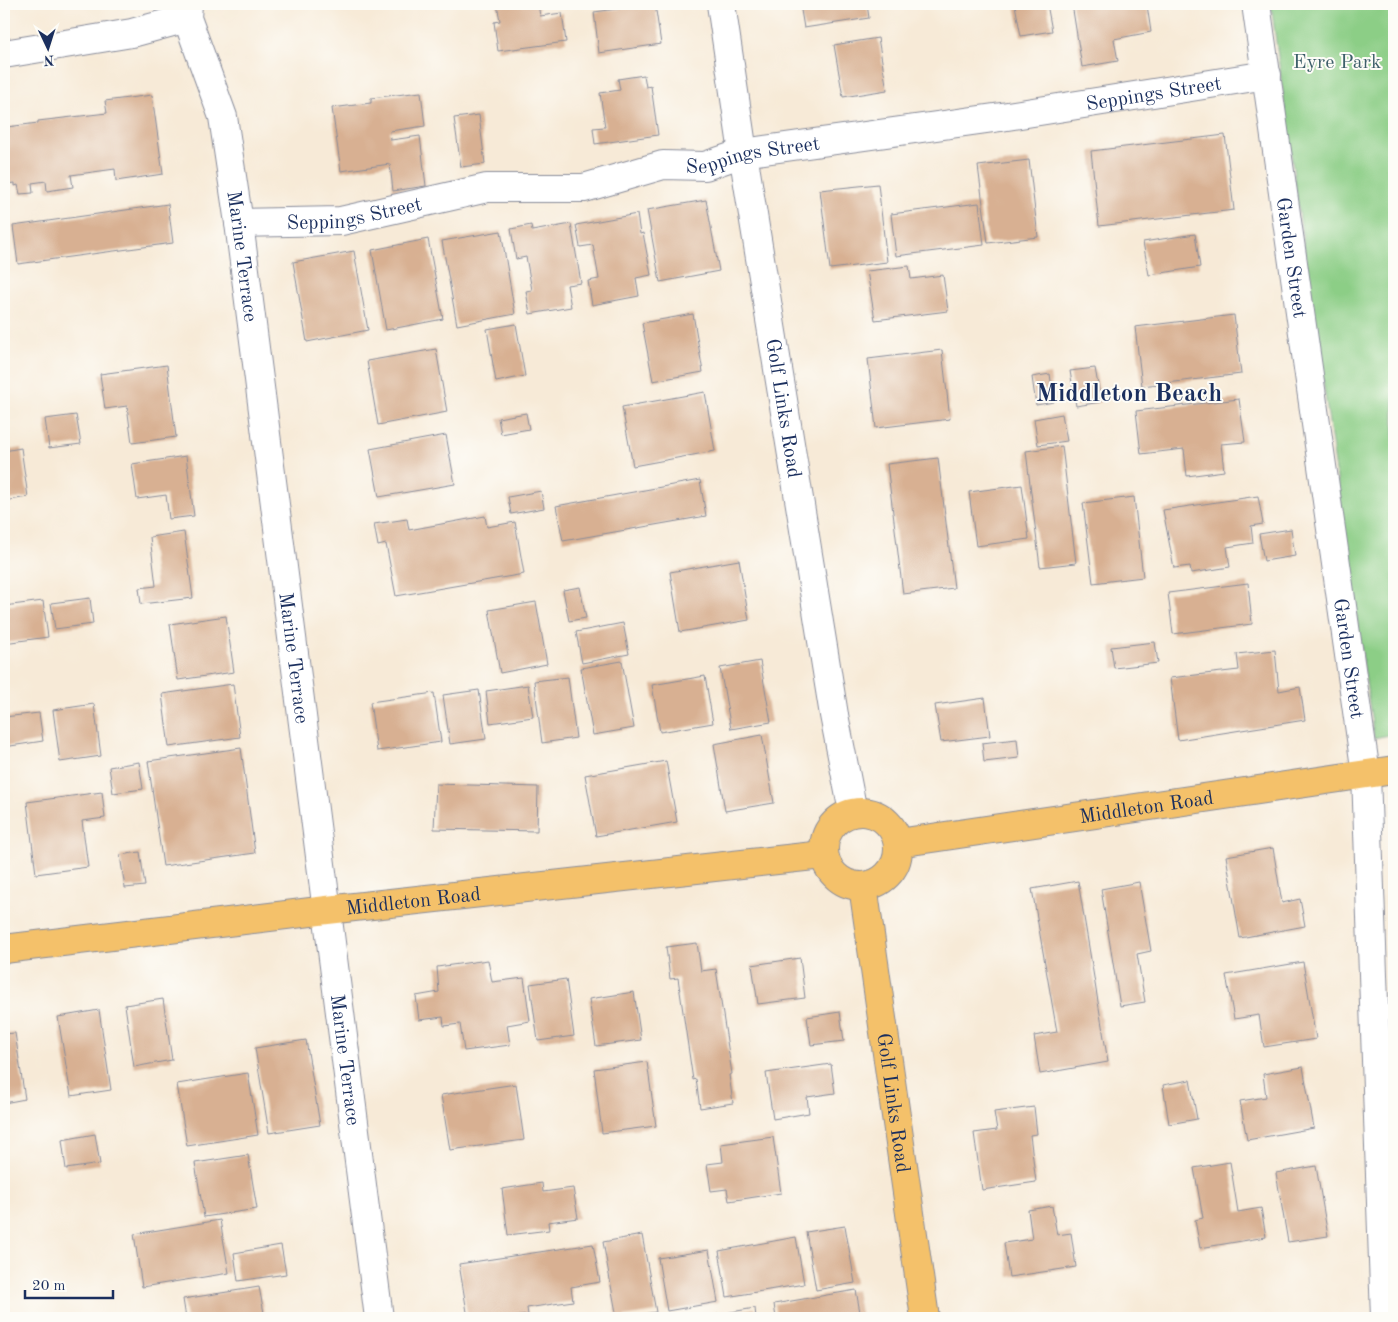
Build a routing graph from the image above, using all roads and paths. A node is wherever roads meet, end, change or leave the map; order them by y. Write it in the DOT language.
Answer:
graph roads {
  1 [pos="721,4"];
  2 [pos="1256,4"];
  3 [pos="188,11"];
  4 [pos="4,54"];
  5 [pos="1267,75"];
  6 [pos="743,153"];
  7 [pos="239,223"];
  8 [pos="1394,770"];
  9 [pos="1366,774"];
  10 [pos="853,812"];
  11 [pos="898,843"];
  12 [pos="823,855"];
  13 [pos="863,886"];
  14 [pos="327,910"];
  15 [pos="4,949"];
  16 [pos="379,1318"];
  17 [pos="926,1318"];
  18 [pos="1385,1318"];
  1 -- 6 [label="street, Golf Links Road"];
  2 -- 5 [label="street, Garden Street"];
  3 -- 4 [label="street"];
  3 -- 7 [label="street, Marine Terrace"];
  5 -- 6 [label="street, Seppings Street"];
  5 -- 9 [label="street, Garden Street"];
  6 -- 7 [label="street, Seppings Street"];
  6 -- 10 [label="street, Golf Links Road"];
  7 -- 14 [label="street, Marine Terrace"];
  8 -- 9 [label="main road, Middleton Road"];
  9 -- 11 [label="main road, Middleton Road"];
  9 -- 18 [label="street, Garden Street"];
  10 -- 11 [label="main road"];
  10 -- 12 [label="main road"];
  11 -- 13 [label="main road"];
  12 -- 13 [label="main road"];
  12 -- 14 [label="main road, Middleton Road"];
  13 -- 17 [label="main road, Golf Links Road"];
  14 -- 15 [label="main road, Middleton Road"];
  14 -- 16 [label="street, Marine Terrace"];
}
